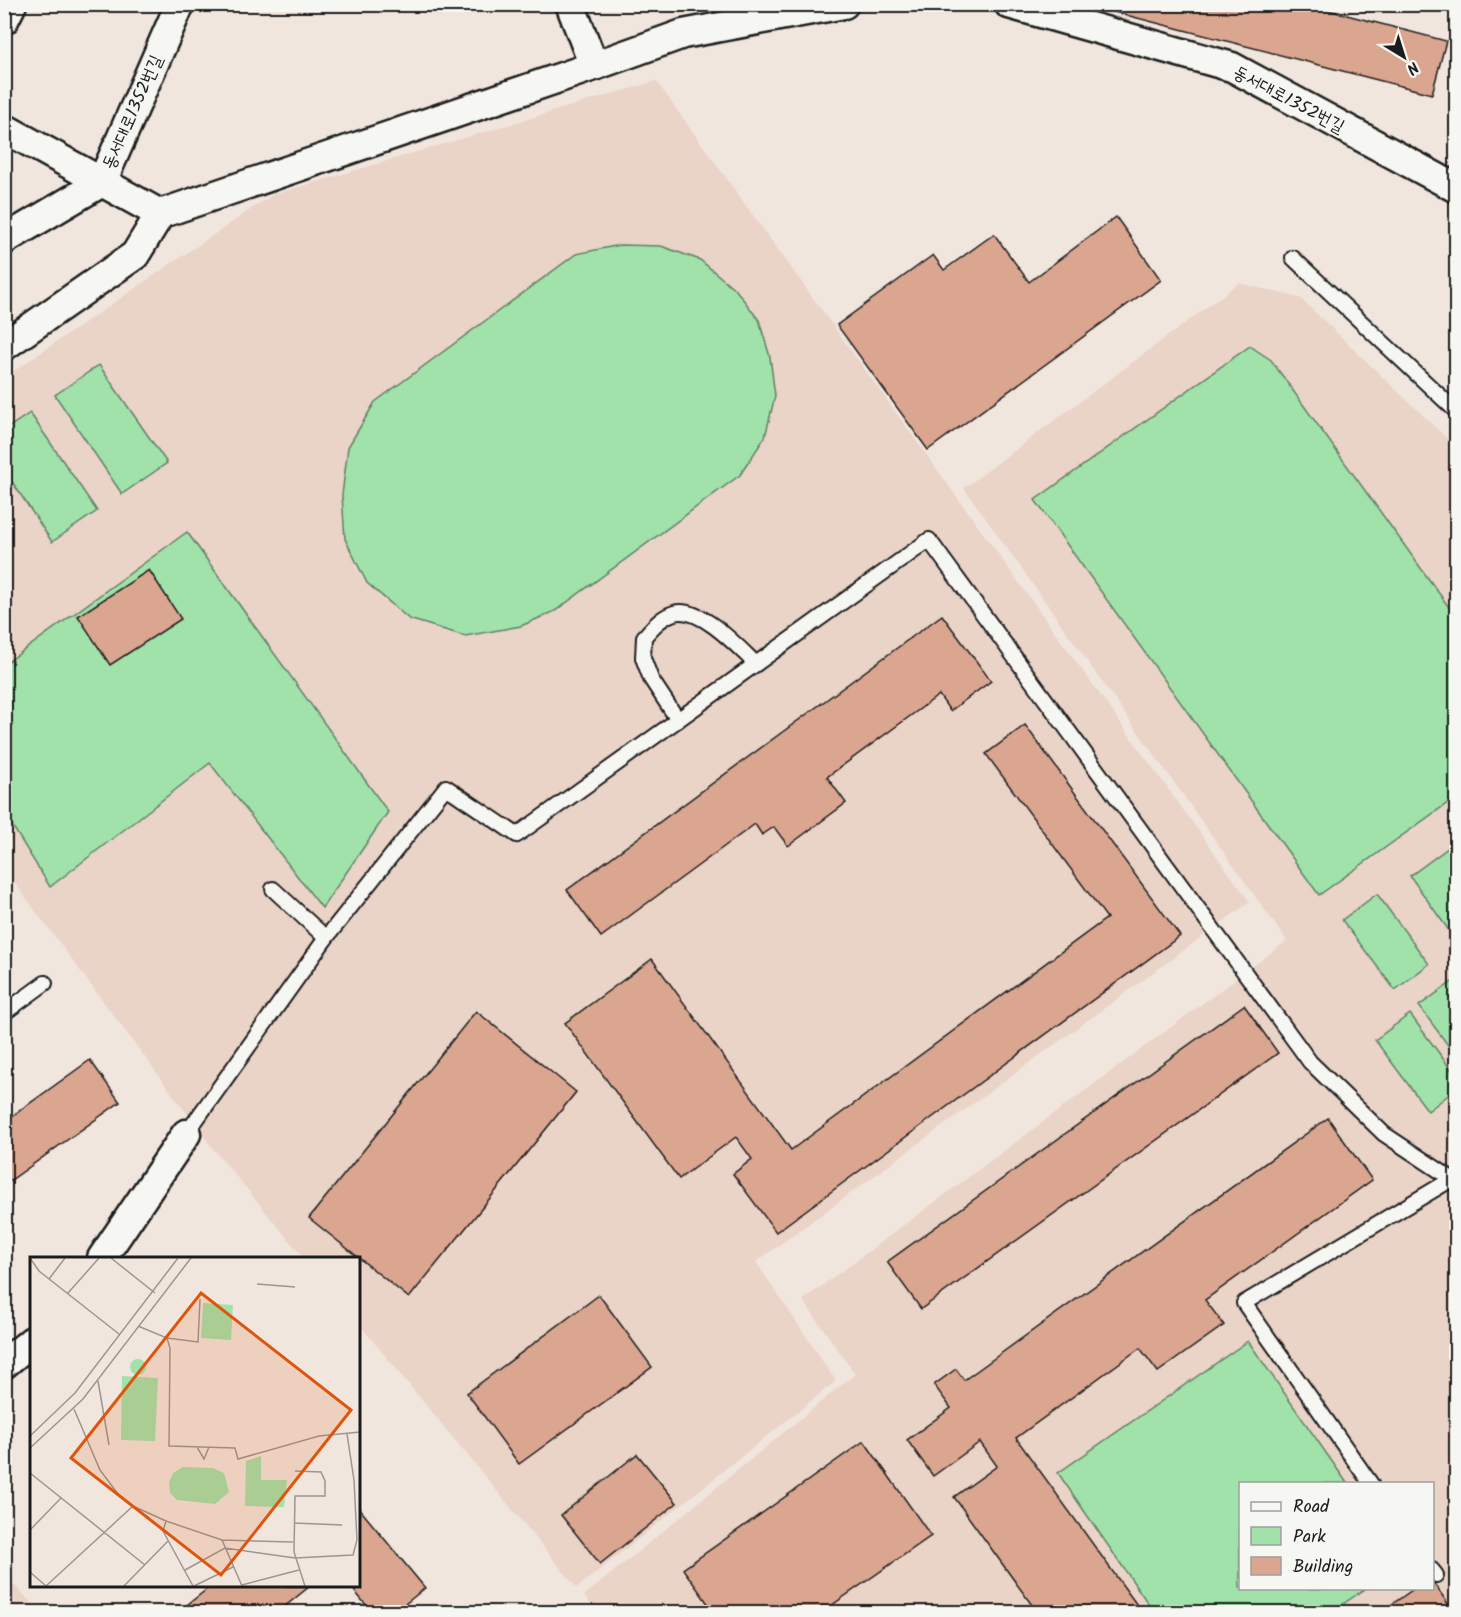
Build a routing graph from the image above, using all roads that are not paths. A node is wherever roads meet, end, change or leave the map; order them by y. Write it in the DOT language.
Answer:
graph roads {
  1 [pos="12,4"];
  2 [pos="180,4"];
  3 [pos="570,4"];
  4 [pos="844,4"];
  5 [pos="1009,4"];
  6 [pos="4,21"];
  7 [pos="594,66"];
  8 [pos="4,128"];
  9 [pos="102,182"];
  10 [pos="1456,189"];
  11 [pos="160,214"];
  12 [pos="4,240"];
  13 [pos="1293,258"];
  14 [pos="4,346"];
  15 [pos="1456,411"];
  16 [pos="756,664"];
  17 [pos="678,720"];
  18 [pos="273,889"];
  19 [pos="326,938"];
  20 [pos="45,983"];
  21 [pos="4,1013"];
  22 [pos="186,1134"];
  23 [pos="1454,1178"];
  24 [pos="103,1257"];
  25 [pos="30,1343"];
  26 [pos="4,1364"];
  27 [pos="1370,1482"];
  1 -- 6 [label="street"];
  2 -- 9 [label="street, 동서대로1352번길"];
  3 -- 7 [label="street"];
  4 -- 7 [label="street"];
  5 -- 10 [label="street, 동서대로1352번길"];
  7 -- 11 [label="street"];
  8 -- 9 [label="street"];
  9 -- 11 [label="street"];
  9 -- 12 [label="street, 동서대로1352번길"];
  11 -- 14 [label="street"];
  13 -- 15 [label="lane"];
  16 -- 17 [label="lane"];
  16 -- 17 [label="lane"];
  16 -- 23 [label="lane"];
  17 -- 19 [label="lane"];
  18 -- 19 [label="lane"];
  19 -- 22 [label="lane"];
  20 -- 21 [label="lane"];
  22 -- 24 [label="street"];
  23 -- 27 [label="lane"];
  25 -- 26 [label="street"];
}
